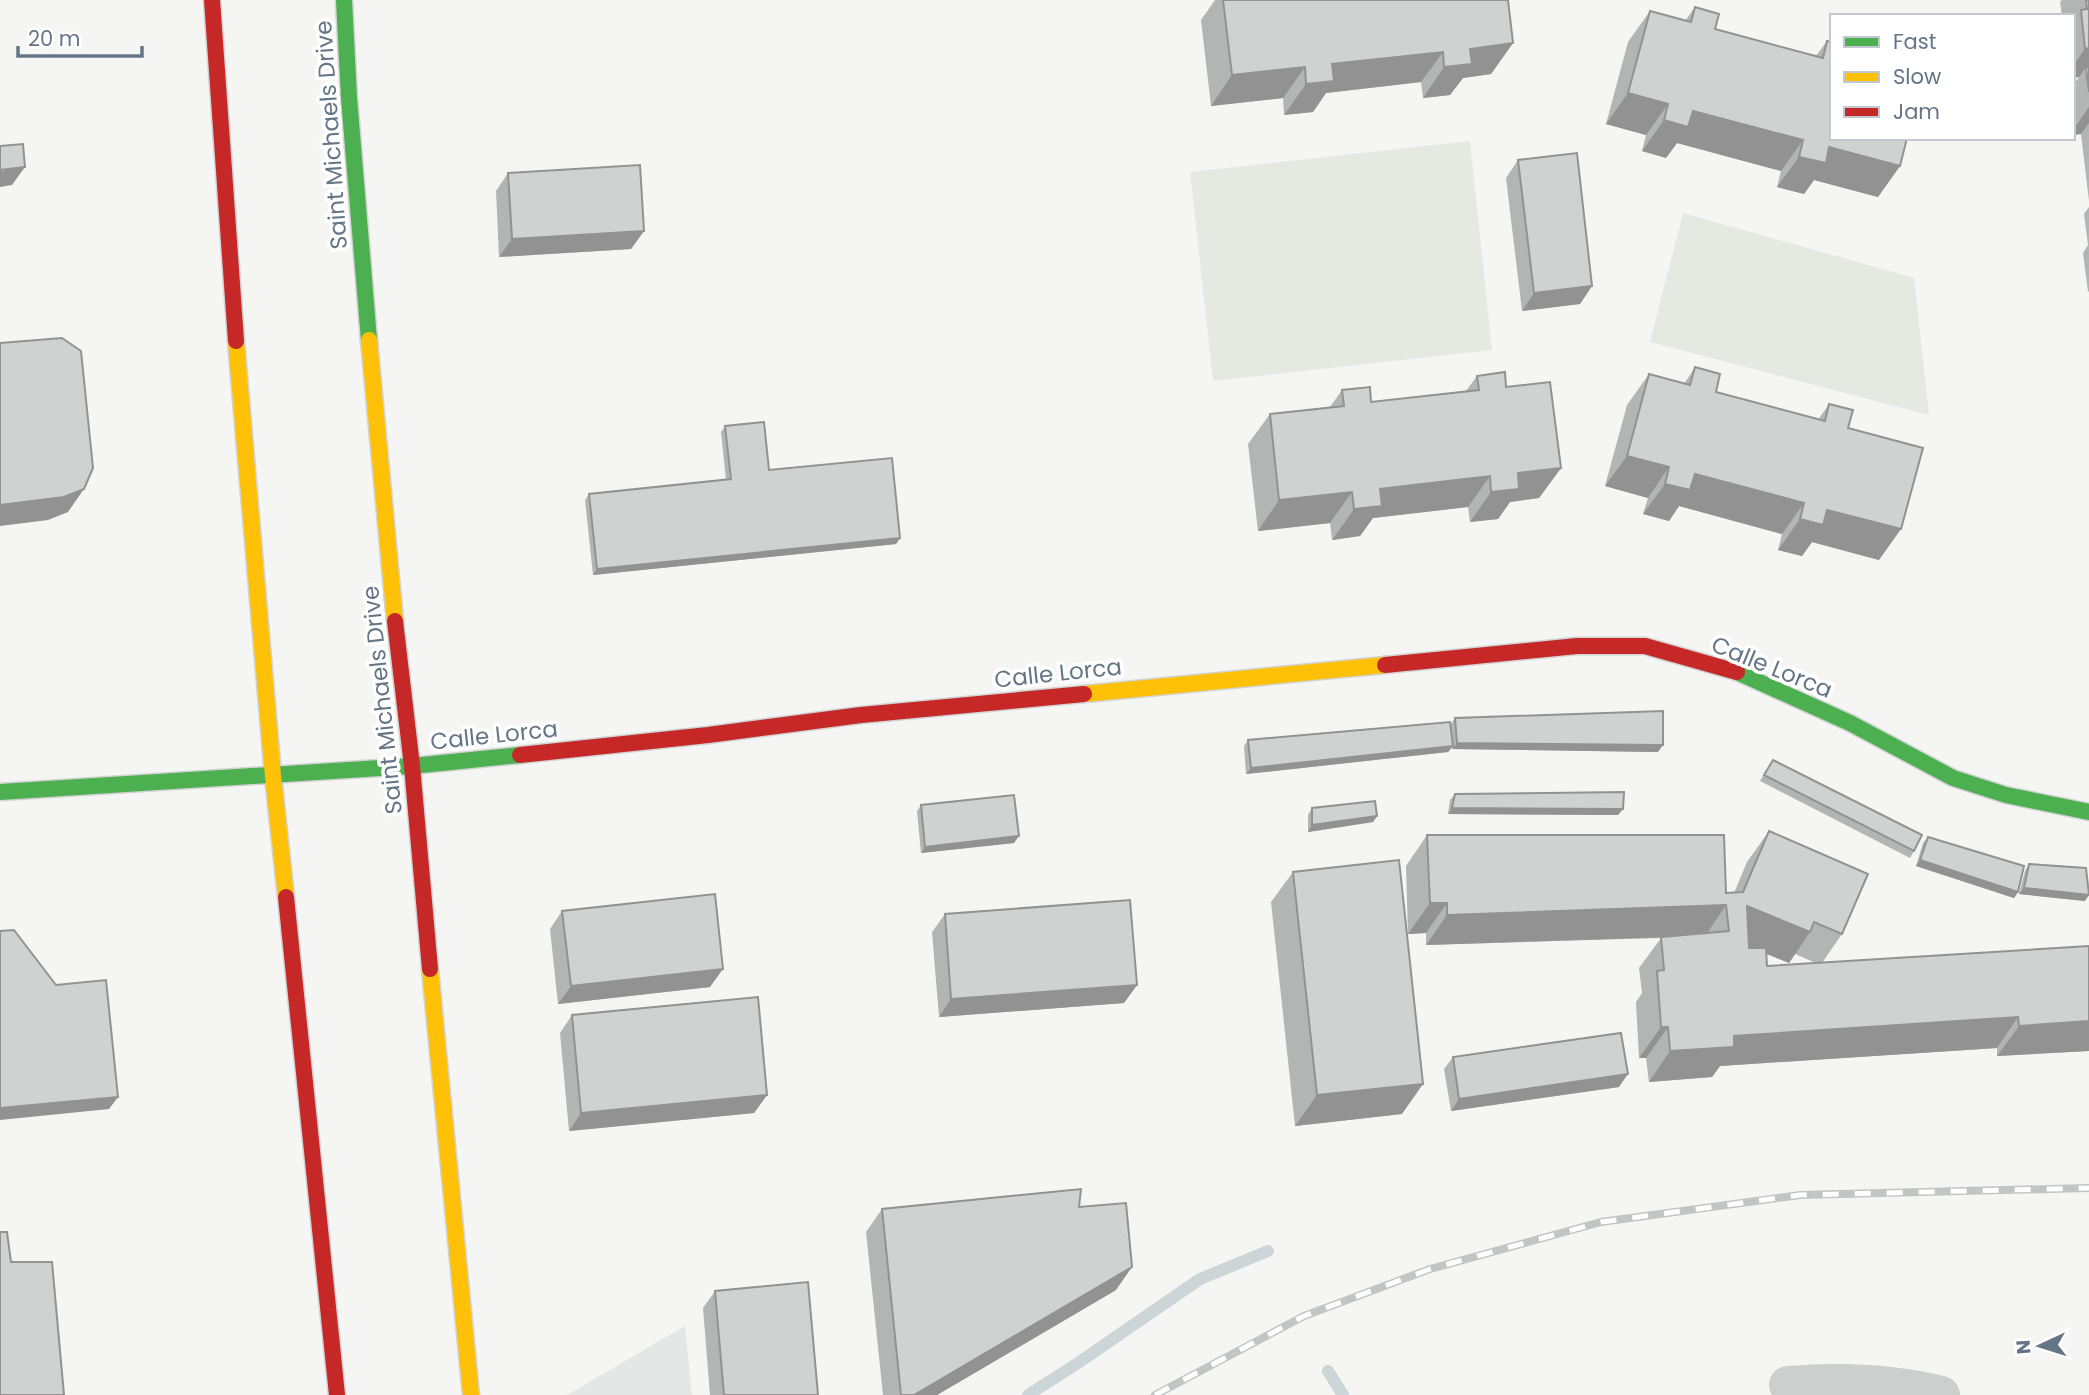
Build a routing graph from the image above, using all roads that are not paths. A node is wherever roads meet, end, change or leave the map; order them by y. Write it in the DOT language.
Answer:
graph roads {
  1 [pos="212,0"];
  2 [pos="344,0"];
  3 [pos="412,766"];
  4 [pos="273,776"];
  5 [pos="0,792"];
  6 [pos="2089,812"];
  7 [pos="1788,1385"];
  8 [pos="337,1395"];
  9 [pos="471,1395"];
  10 [pos="1941,1395"];
  1 -- 4 [label="main road"];
  2 -- 3 [label="main road, Saint Michaels Drive"];
  3 -- 4 [label="main road, Calle Lorca"];
  3 -- 6 [label="main road, Calle Lorca"];
  3 -- 9 [label="main road, Saint Michaels Drive"];
  4 -- 5 [label="main road, Calle Lorca"];
  4 -- 8 [label="main road"];
  7 -- 10 [label="street"];
}
